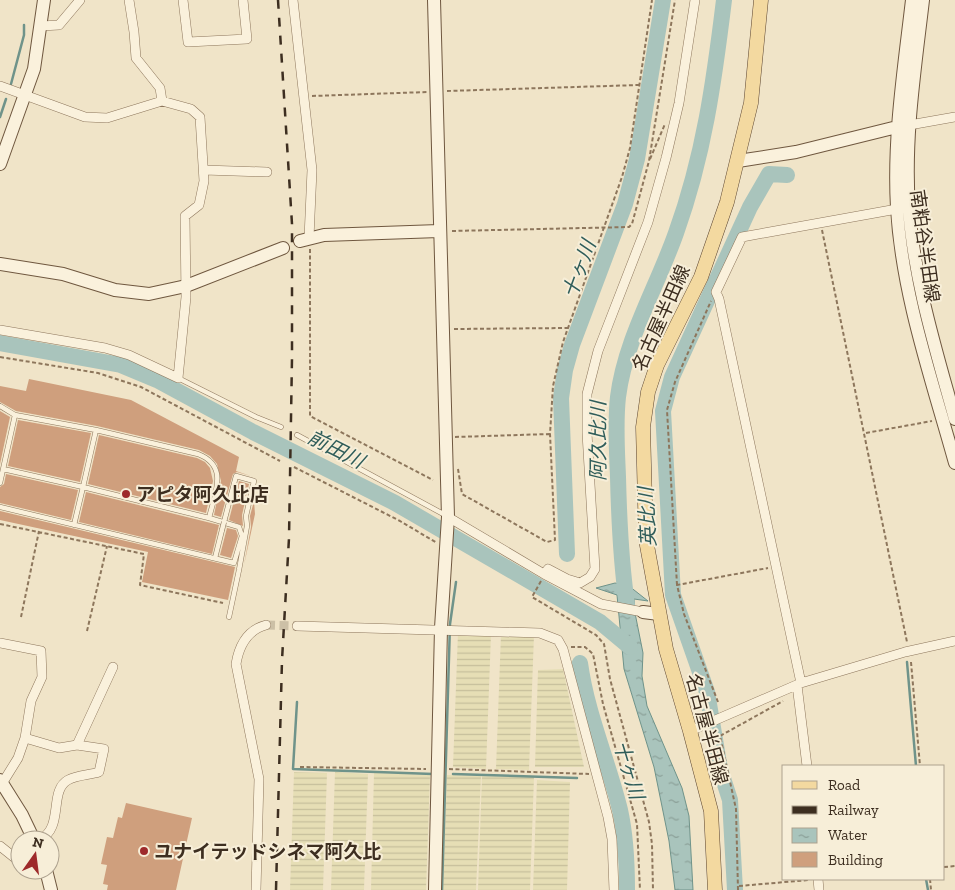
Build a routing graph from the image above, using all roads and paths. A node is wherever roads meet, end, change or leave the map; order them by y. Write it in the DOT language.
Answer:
graph roads {
  1 [pos="44,0"];
  2 [pos="80,0"];
  3 [pos="128,0"];
  4 [pos="182,0"];
  5 [pos="244,0"];
  6 [pos="293,0"];
  7 [pos="434,0"];
  8 [pos="652,0"];
  9 [pos="675,0"];
  10 [pos="695,0"];
  11 [pos="761,0"];
  12 [pos="912,0"];
  13 [pos="923,0"];
  14 [pos="41,26"];
  15 [pos="639,85"];
  16 [pos="0,86"];
  17 [pos="436,91"];
  18 [pos="25,96"];
  19 [pos="304,96"];
  20 [pos="162,101"];
  21 [pos="955,117"];
  22 [pos="667,119"];
  23 [pos="903,126"];
  24 [pos="738,160"];
  25 [pos="649,161"];
  26 [pos="0,164"];
  27 [pos="204,170"];
  28 [pos="267,172"];
  29 [pos="897,209"];
  30 [pos="820,223"];
  31 [pos="603,228"];
  32 [pos="439,232"];
  33 [pos="305,240"];
  34 [pos="283,248"];
  35 [pos="0,264"];
  36 [pos="186,286"];
  37 [pos="716,292"];
  38 [pos="568,328"];
  39 [pos="0,330"];
  40 [pos="442,330"];
  41 [pos="0,357"];
  42 [pos="178,378"];
  43 [pos="0,406"];
  44 [pos="15,414"];
  45 [pos="949,419"];
  46 [pos="281,427"];
  47 [pos="96,430"];
  48 [pos="866,433"];
  49 [pos="550,434"];
  50 [pos="296,435"];
  51 [pos="454,442"];
  52 [pos="280,461"];
  53 [pos="955,463"];
  54 [pos="294,467"];
  55 [pos="458,468"];
  56 [pos="3,469"];
  57 [pos="433,480"];
  58 [pos="0,483"];
  59 [pos="83,487"];
  60 [pos="0,507"];
  61 [pos="210,518"];
  62 [pos="448,519"];
  63 [pos="0,524"];
  64 [pos="74,525"];
  65 [pos="39,531"];
  66 [pos="107,546"];
  67 [pos="447,548"];
  68 [pos="215,558"];
  69 [pos="775,566"];
  70 [pos="544,574"];
  71 [pos="677,585"];
  72 [pos="222,603"];
  73 [pos="643,612"];
  74 [pos="659,614"];
  75 [pos="21,617"];
  76 [pos="229,617"];
  77 [pos="266,625"];
  78 [pos="297,626"];
  79 [pos="441,628"];
  80 [pos="87,631"];
  81 [pos="955,641"];
  82 [pos="907,642"];
  83 [pos="0,643"];
  84 [pos="561,646"];
  85 [pos="911,662"];
  86 [pos="113,667"];
  87 [pos="796,686"];
  88 [pos="718,702"];
  89 [pos="690,731"];
  90 [pos="25,738"];
  91 [pos="76,745"];
  92 [pos="807,765"];
  93 [pos="920,765"];
  94 [pos="1,784"];
  95 [pos="28,830"];
  96 [pos="51,830"];
  97 [pos="0,846"];
  98 [pos="10,854"];
  99 [pos="807,880"];
  100 [pos="738,886"];
  101 [pos="256,890"];
  102 [pos="435,890"];
  103 [pos="614,890"];
  104 [pos="640,890"];
  105 [pos="653,890"];
  106 [pos="715,890"];
  107 [pos="738,890"];
  1 -- 14 [label="street"];
  2 -- 14 [label="street"];
  3 -- 20 [label="street"];
  4 -- 5 [label="street"];
  6 -- 19 [label="street"];
  7 -- 17 [label="street"];
  8 -- 15 [label="path"];
  9 -- 25 [label="path"];
  10 -- 70 [label="street"];
  11 -- 24 [label="main road, 名古屋半田線"];
  12 -- 23 [label="street, 南粕谷半田線"];
  13 -- 23 [label="street, 南粕谷半田線"];
  14 -- 18 [label="street"];
  15 -- 17 [label="path"];
  15 -- 31 [label="path"];
  16 -- 18 [label="street"];
  17 -- 19 [label="path"];
  17 -- 32 [label="street"];
  18 -- 20 [label="street"];
  18 -- 26 [label="street"];
  19 -- 33 [label="street"];
  20 -- 27 [label="street"];
  21 -- 23 [label="street"];
  22 -- 25 [label="path"];
  23 -- 24 [label="street"];
  23 -- 29 [label="street, 南粕谷半田線"];
  23 -- 45 [label="street, 南粕谷半田線"];
  24 -- 74 [label="main road, 名古屋半田線"];
  25 -- 31 [label="path"];
  27 -- 28 [label="street"];
  27 -- 36 [label="street"];
  29 -- 30 [label="street"];
  29 -- 45 [label="street, 南粕谷半田線"];
  30 -- 37 [label="street"];
  30 -- 48 [label="path"];
  31 -- 32 [label="path"];
  31 -- 38 [label="path"];
  32 -- 33 [label="street"];
  32 -- 40 [label="street"];
  33 -- 57 [label="path"];
  34 -- 36 [label="street"];
  35 -- 36 [label="street"];
  36 -- 42 [label="street"];
  37 -- 69 [label="street"];
  37 -- 71 [label="path"];
  38 -- 40 [label="path"];
  38 -- 49 [label="path"];
  39 -- 42 [label="street"];
  40 -- 62 [label="street"];
  41 -- 52 [label="path"];
  42 -- 46 [label="lane"];
  43 -- 44 [label="lane"];
  44 -- 47 [label="lane"];
  44 -- 56 [label="lane"];
  45 -- 48 [label="path"];
  45 -- 53 [label="street, 南粕谷半田線"];
  47 -- 59 [label="lane"];
  47 -- 61 [label="lane"];
  48 -- 82 [label="path"];
  49 -- 51 [label="path"];
  49 -- 55 [label="path"];
  50 -- 62 [label="lane"];
  54 -- 67 [label="path"];
  56 -- 58 [label="lane"];
  56 -- 59 [label="lane"];
  59 -- 61 [label="lane"];
  59 -- 64 [label="lane"];
  60 -- 64 [label="lane"];
  61 -- 68 [label="lane"];
  62 -- 67 [label="street"];
  62 -- 70 [label="street"];
  63 -- 65 [label="path"];
  64 -- 68 [label="lane"];
  65 -- 66 [label="path"];
  65 -- 75 [label="path"];
  66 -- 72 [label="path"];
  66 -- 80 [label="path"];
  67 -- 79 [label="street"];
  68 -- 76 [label="lane, bridge"];
  69 -- 71 [label="path"];
  69 -- 87 [label="street"];
  70 -- 73 [label="street"];
  70 -- 105 [label="path"];
  71 -- 88 [label="path"];
  73 -- 74 [label="street"];
  74 -- 89 [label="main road, 名古屋半田線"];
  77 -- 101 [label="street"];
  78 -- 79 [label="street"];
  79 -- 84 [label="street"];
  79 -- 102 [label="street"];
  81 -- 87 [label="street"];
  83 -- 90 [label="street"];
  84 -- 103 [label="street"];
  84 -- 104 [label="path"];
  85 -- 93 [label="path"];
  86 -- 91 [label="street"];
  87 -- 89 [label="street"];
  87 -- 92 [label="street"];
  87 -- 100 [label="path"];
  89 -- 106 [label="main road, 名古屋半田線"];
  90 -- 91 [label="street"];
  90 -- 94 [label="street"];
  91 -- 96 [label="street"];
  94 -- 95 [label="street"];
  97 -- 98 [label="street"];
  99 -- 100 [label="path"];
  100 -- 107 [label="path"];
}
